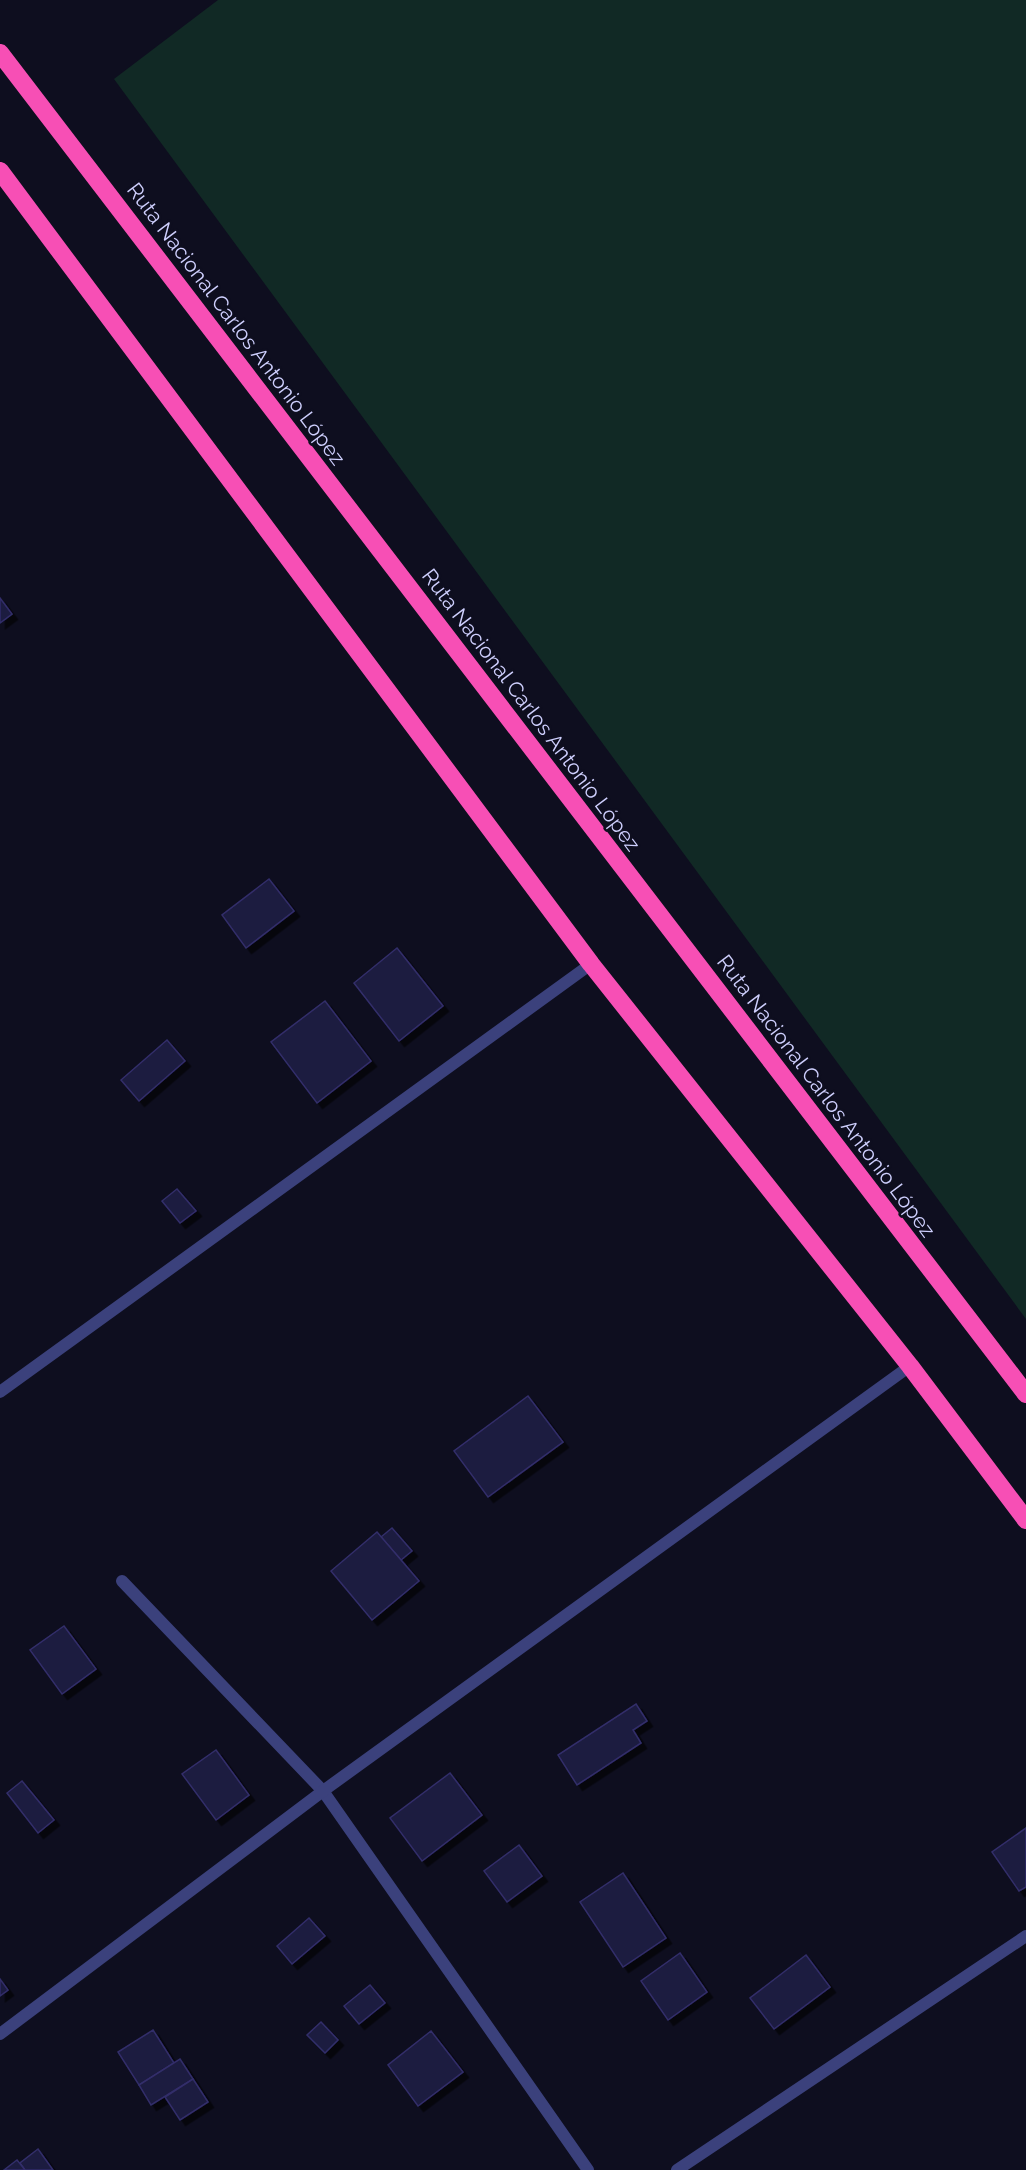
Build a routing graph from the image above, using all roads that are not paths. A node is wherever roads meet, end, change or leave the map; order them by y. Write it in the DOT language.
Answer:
graph roads {
  1 [pos="0,53"];
  2 [pos="0,171"];
  3 [pos="591,964"];
  4 [pos="910,1366"];
  5 [pos="0,1392"];
  6 [pos="1026,1394"];
  7 [pos="1026,1520"];
  8 [pos="122,1581"];
  9 [pos="324,1791"];
  10 [pos="1026,1936"];
  11 [pos="0,2034"];
  12 [pos="588,2170"];
  13 [pos="677,2170"];
  1 -- 6 [label="highway, Ruta Nacional Carlos Antonio López"];
  2 -- 3 [label="highway"];
  3 -- 4 [label="highway"];
  3 -- 5 [label="street"];
  4 -- 7 [label="highway"];
  4 -- 9 [label="street"];
  8 -- 9 [label="street"];
  9 -- 11 [label="street"];
  9 -- 12 [label="street"];
  10 -- 13 [label="street"];
}
